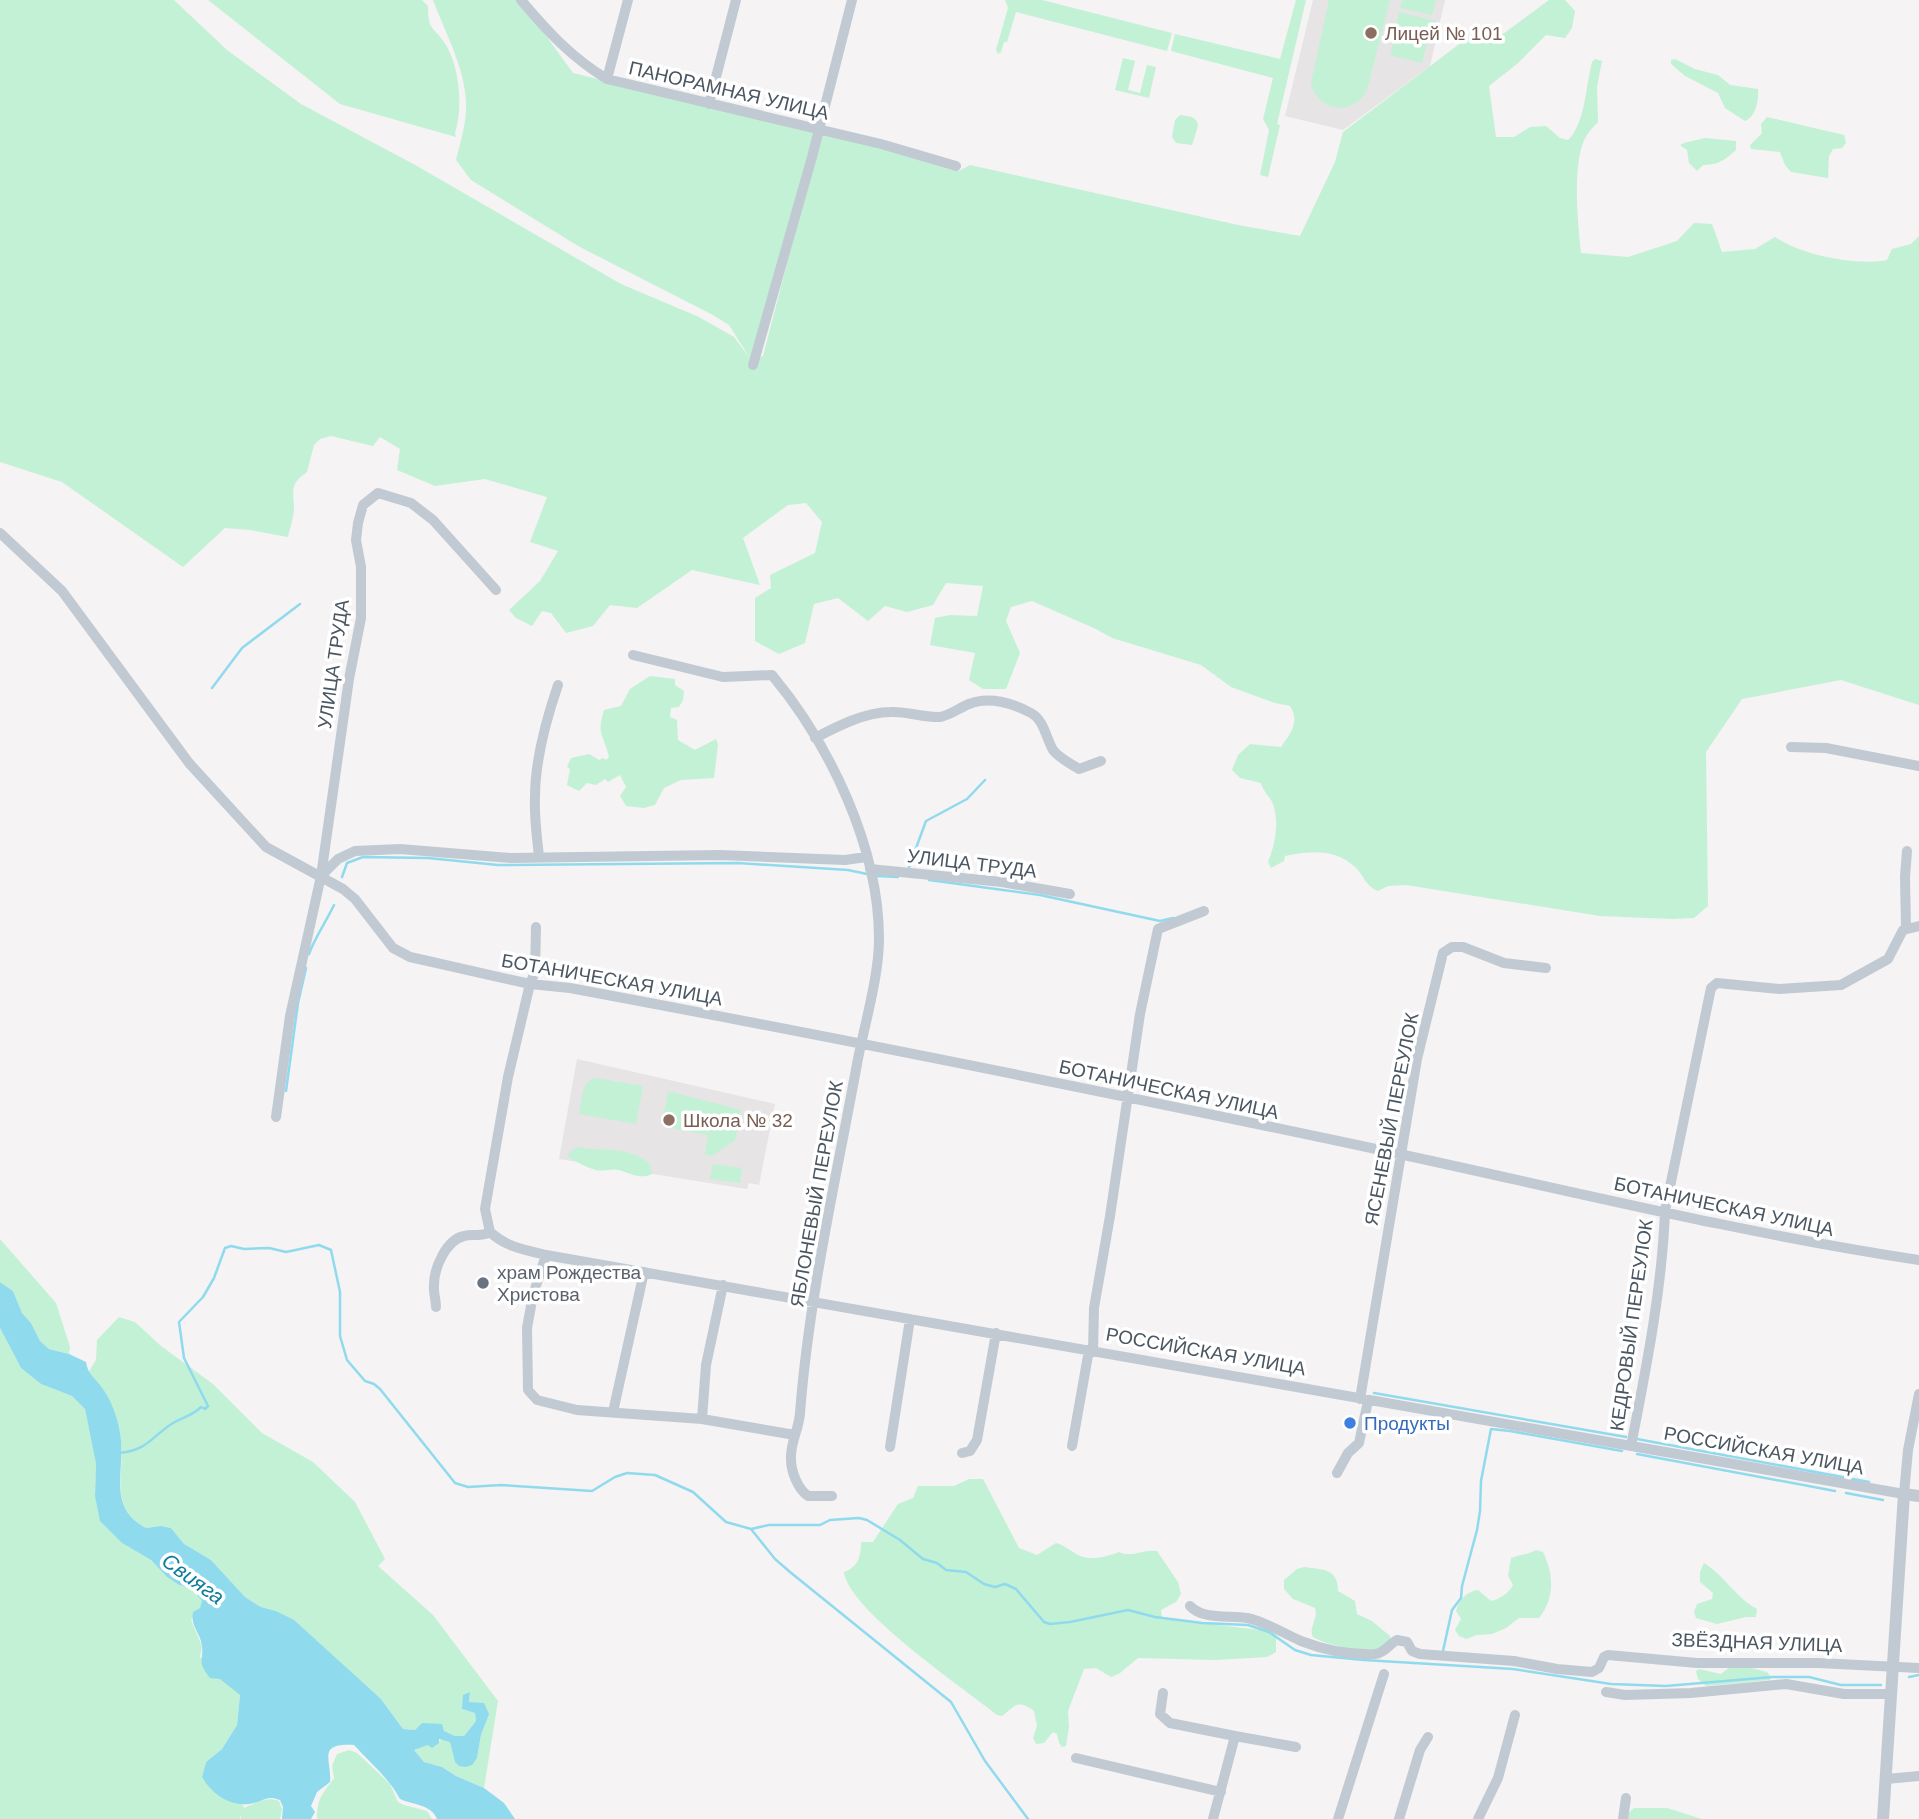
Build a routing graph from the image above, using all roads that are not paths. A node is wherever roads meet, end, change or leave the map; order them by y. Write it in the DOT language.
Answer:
graph roads {
  1 [pos="521,0"];
  2 [pos="628,0"];
  3 [pos="736,0"];
  4 [pos="852,0"];
  5 [pos="607,79"];
  6 [pos="709,104"];
  7 [pos="818,130"];
  8 [pos="956,166"];
  9 [pos="753,365"];
  10 [pos="0,533"];
  11 [pos="496,590"];
  12 [pos="633,654"];
  13 [pos="558,685"];
  14 [pos="815,738"];
  15 [pos="1791,747"];
  16 [pos="1101,761"];
  17 [pos="1919,766"];
  18 [pos="1907,850"];
  19 [pos="539,857"];
  20 [pos="866,857"];
  21 [pos="870,869"];
  22 [pos="321,876"];
  23 [pos="1070,894"];
  24 [pos="1204,911"];
  25 [pos="1919,926"];
  26 [pos="536,927"];
  27 [pos="1906,928"];
  28 [pos="1546,968"];
  29 [pos="530,984"];
  30 [pos="860,1044"];
  31 [pos="1127,1099"];
  32 [pos="276,1117"];
  33 [pos="1400,1154"];
  34 [pos="1665,1211"];
  35 [pos="490,1232"];
  36 [pos="546,1255"];
  37 [pos="1919,1260"];
  38 [pos="644,1272"];
  39 [pos="723,1285"];
  40 [pos="814,1303"];
  41 [pos="436,1307"];
  42 [pos="910,1319"];
  43 [pos="996,1333"];
  44 [pos="1091,1350"];
  45 [pos="1919,1394"];
  46 [pos="1364,1400"];
  47 [pos="613,1412"];
  48 [pos="702,1419"];
  49 [pos="795,1434"];
  50 [pos="1072,1446"];
  51 [pos="1631,1446"];
  52 [pos="890,1447"];
  53 [pos="962,1453"];
  54 [pos="1337,1473"];
  55 [pos="1904,1494"];
  56 [pos="832,1496"];
  57 [pos="1919,1496"];
  58 [pos="1190,1606"];
  59 [pos="1892,1666"];
  60 [pos="1919,1668"];
  61 [pos="1384,1674"];
  62 [pos="1606,1692"];
  63 [pos="1163,1693"];
  64 [pos="1891,1694"];
  65 [pos="1515,1715"];
  66 [pos="1235,1736"];
  67 [pos="1428,1737"];
  68 [pos="1296,1747"];
  69 [pos="1076,1758"];
  70 [pos="1919,1776"];
  71 [pos="1886,1779"];
  72 [pos="1221,1791"];
  73 [pos="1626,1798"];
  74 [pos="1213,1819"];
  75 [pos="1338,1819"];
  76 [pos="1399,1819"];
  77 [pos="1478,1819"];
  78 [pos="1623,1819"];
  79 [pos="1883,1819"];
  1 -- 5 [label="street, ПАНОРАМНАЯ УЛИЦА"];
  2 -- 5 [label="street"];
  3 -- 6 [label="street"];
  4 -- 7 [label="street"];
  5 -- 6 [label="street, ПАНОРАМНАЯ УЛИЦА"];
  6 -- 7 [label="street, ПАНОРАМНАЯ УЛИЦА"];
  7 -- 8 [label="street, ПАНОРАМНАЯ УЛИЦА"];
  7 -- 9 [label="street"];
  10 -- 22 [label="street"];
  11 -- 22 [label="street, УЛИЦА ТРУДА"];
  12 -- 14 [label="street, ЯБЛОНЕВЫЙ ПЕРЕУЛОК"];
  13 -- 19 [label="street"];
  14 -- 16 [label="street"];
  14 -- 20 [label="street, ЯБЛОНЕВЫЙ ПЕРЕУЛОК"];
  15 -- 17 [label="street"];
  18 -- 27 [label="street"];
  19 -- 20 [label="street"];
  19 -- 22 [label="street"];
  20 -- 21 [label="street, ЯБЛОНЕВЫЙ ПЕРЕУЛОК"];
  21 -- 23 [label="street, УЛИЦА ТРУДА"];
  21 -- 30 [label="street, ЯБЛОНЕВЫЙ ПЕРЕУЛОК"];
  22 -- 29 [label="street, БОТАНИЧЕСКАЯ УЛИЦА"];
  22 -- 32 [label="street"];
  24 -- 31 [label="street"];
  25 -- 27 [label="street"];
  26 -- 29 [label="street"];
  27 -- 34 [label="street, КЕДРОВЫЙ ПЕРЕУЛОК"];
  28 -- 33 [label="street, ЯСЕНЕВЫЙ ПЕРЕУЛОК"];
  29 -- 30 [label="street, БОТАНИЧЕСКАЯ УЛИЦА"];
  29 -- 35 [label="street"];
  30 -- 31 [label="street, БОТАНИЧЕСКАЯ УЛИЦА"];
  30 -- 40 [label="street, ЯБЛОНЕВЫЙ ПЕРЕУЛОК"];
  31 -- 33 [label="street, БОТАНИЧЕСКАЯ УЛИЦА"];
  31 -- 44 [label="street"];
  33 -- 34 [label="street, БОТАНИЧЕСКАЯ УЛИЦА"];
  33 -- 46 [label="street, ЯСЕНЕВЫЙ ПЕРЕУЛОК"];
  34 -- 37 [label="street, БОТАНИЧЕСКАЯ УЛИЦА"];
  34 -- 51 [label="street, КЕДРОВЫЙ ПЕРЕУЛОК"];
  35 -- 36 [label="street, РОССИЙСКАЯ УЛИЦА"];
  35 -- 41 [label="street"];
  36 -- 38 [label="street, РОССИЙСКАЯ УЛИЦА"];
  36 -- 47 [label="street"];
  38 -- 39 [label="street, РОССИЙСКАЯ УЛИЦА"];
  38 -- 47 [label="street"];
  39 -- 40 [label="street, РОССИЙСКАЯ УЛИЦА"];
  39 -- 48 [label="street"];
  40 -- 42 [label="street, РОССИЙСКАЯ УЛИЦА"];
  40 -- 49 [label="street, ЯБЛОНЕВЫЙ ПЕРЕУЛОК"];
  42 -- 43 [label="street, РОССИЙСКАЯ УЛИЦА"];
  42 -- 52 [label="street"];
  43 -- 44 [label="street, РОССИЙСКАЯ УЛИЦА"];
  43 -- 53 [label="street"];
  44 -- 46 [label="street, РОССИЙСКАЯ УЛИЦА"];
  44 -- 50 [label="street"];
  45 -- 55 [label="street"];
  46 -- 51 [label="street, РОССИЙСКАЯ УЛИЦА"];
  46 -- 54 [label="street, ЯСЕНЕВЫЙ ПЕРЕУЛОК"];
  47 -- 48 [label="street"];
  48 -- 49 [label="street"];
  49 -- 56 [label="street, ЯБЛОНЕВЫЙ ПЕРЕУЛОК"];
  51 -- 55 [label="street, РОССИЙСКАЯ УЛИЦА"];
  55 -- 57 [label="street, РОССИЙСКАЯ УЛИЦА"];
  55 -- 59 [label="street"];
  58 -- 59 [label="street, ЗВЁЗДНАЯ УЛИЦА"];
  59 -- 60 [label="street, ЗВЁЗДНАЯ УЛИЦА"];
  59 -- 64 [label="street"];
  61 -- 75 [label="street"];
  62 -- 64 [label="street"];
  63 -- 66 [label="street"];
  64 -- 71 [label="street"];
  65 -- 77 [label="street"];
  66 -- 68 [label="street"];
  66 -- 72 [label="street"];
  67 -- 76 [label="street"];
  69 -- 72 [label="street"];
  70 -- 71 [label="street"];
  71 -- 79 [label="street"];
  72 -- 74 [label="street"];
  73 -- 78 [label="street"];
}
